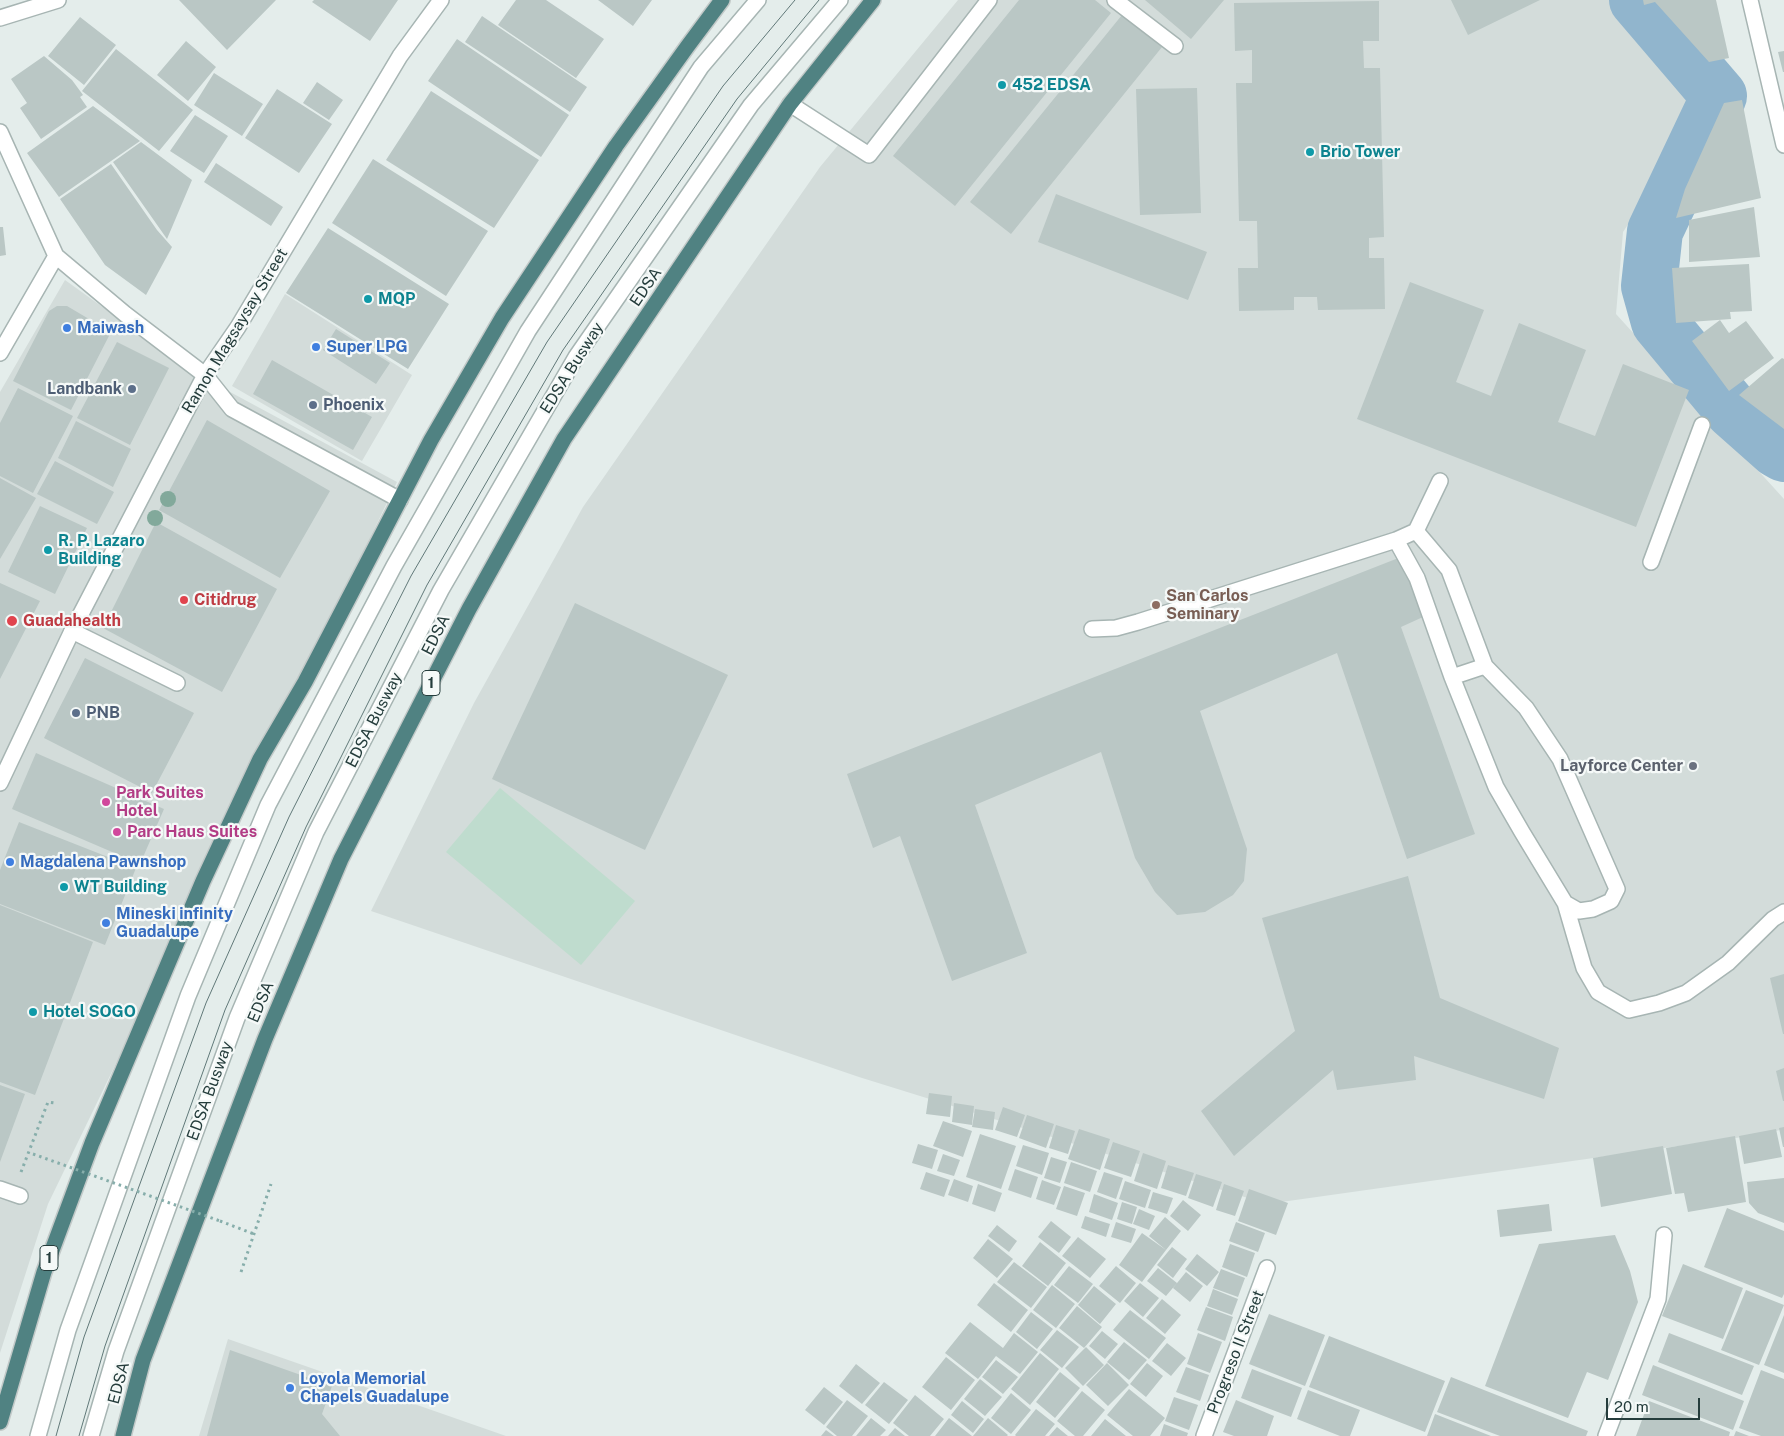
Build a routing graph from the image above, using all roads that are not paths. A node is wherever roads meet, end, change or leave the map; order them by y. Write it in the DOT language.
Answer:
graph roads {
  1 [pos="58,0"];
  2 [pos="441,0"];
  3 [pos="722,0"];
  4 [pos="758,0"];
  5 [pos="840,0"];
  6 [pos="873,0"];
  7 [pos="989,0"];
  8 [pos="1115,0"];
  9 [pos="1750,0"];
  10 [pos="0,18"];
  11 [pos="1175,46"];
  12 [pos="790,104"];
  13 [pos="0,132"];
  14 [pos="1784,146"];
  15 [pos="56,256"];
  16 [pos="0,353"];
  17 [pos="205,375"];
  18 [pos="1702,425"];
  19 [pos="1440,481"];
  20 [pos="400,500"];
  21 [pos="1416,531"];
  22 [pos="1396,540"];
  23 [pos="1651,562"];
  24 [pos="1092,629"];
  25 [pos="72,631"];
  26 [pos="1486,666"];
  27 [pos="1452,677"];
  28 [pos="178,683"];
  29 [pos="0,783"];
  30 [pos="1565,903"];
  31 [pos="1784,912"];
  32 [pos="0,1189"];
  33 [pos="20,1196"];
  34 [pos="1664,1235"];
  35 [pos="1267,1268"];
  36 [pos="0,1422"];
  37 [pos="38,1436"];
  38 [pos="91,1436"];
  39 [pos="122,1436"];
  40 [pos="1204,1436"];
  41 [pos="1606,1436"];
  1 -- 10 [label="street"];
  2 -- 17 [label="street, Ramon Magsaysay Street"];
  3 -- 20 [label="highway, 1"];
  4 -- 37 [label="street"];
  5 -- 38 [label="street, EDSA Busway"];
  6 -- 12 [label="highway, EDSA / 1"];
  7 -- 12 [label="street"];
  8 -- 11 [label="street"];
  9 -- 14 [label="street"];
  12 -- 39 [label="highway, EDSA / 1"];
  13 -- 15 [label="street"];
  15 -- 16 [label="street"];
  15 -- 17 [label="street"];
  17 -- 20 [label="street"];
  17 -- 25 [label="street, Ramon Magsaysay Street"];
  18 -- 23 [label="street"];
  19 -- 21 [label="street"];
  20 -- 36 [label="highway, 1"];
  21 -- 22 [label="street"];
  21 -- 26 [label="street"];
  22 -- 24 [label="street"];
  22 -- 27 [label="street"];
  25 -- 28 [label="street"];
  25 -- 29 [label="street, Ramon Magsaysay Street"];
  26 -- 27 [label="street"];
  26 -- 30 [label="street"];
  27 -- 30 [label="street"];
  30 -- 31 [label="street"];
  32 -- 33 [label="street"];
  34 -- 41 [label="street"];
  35 -- 40 [label="street, Progreso II Street"];
}
